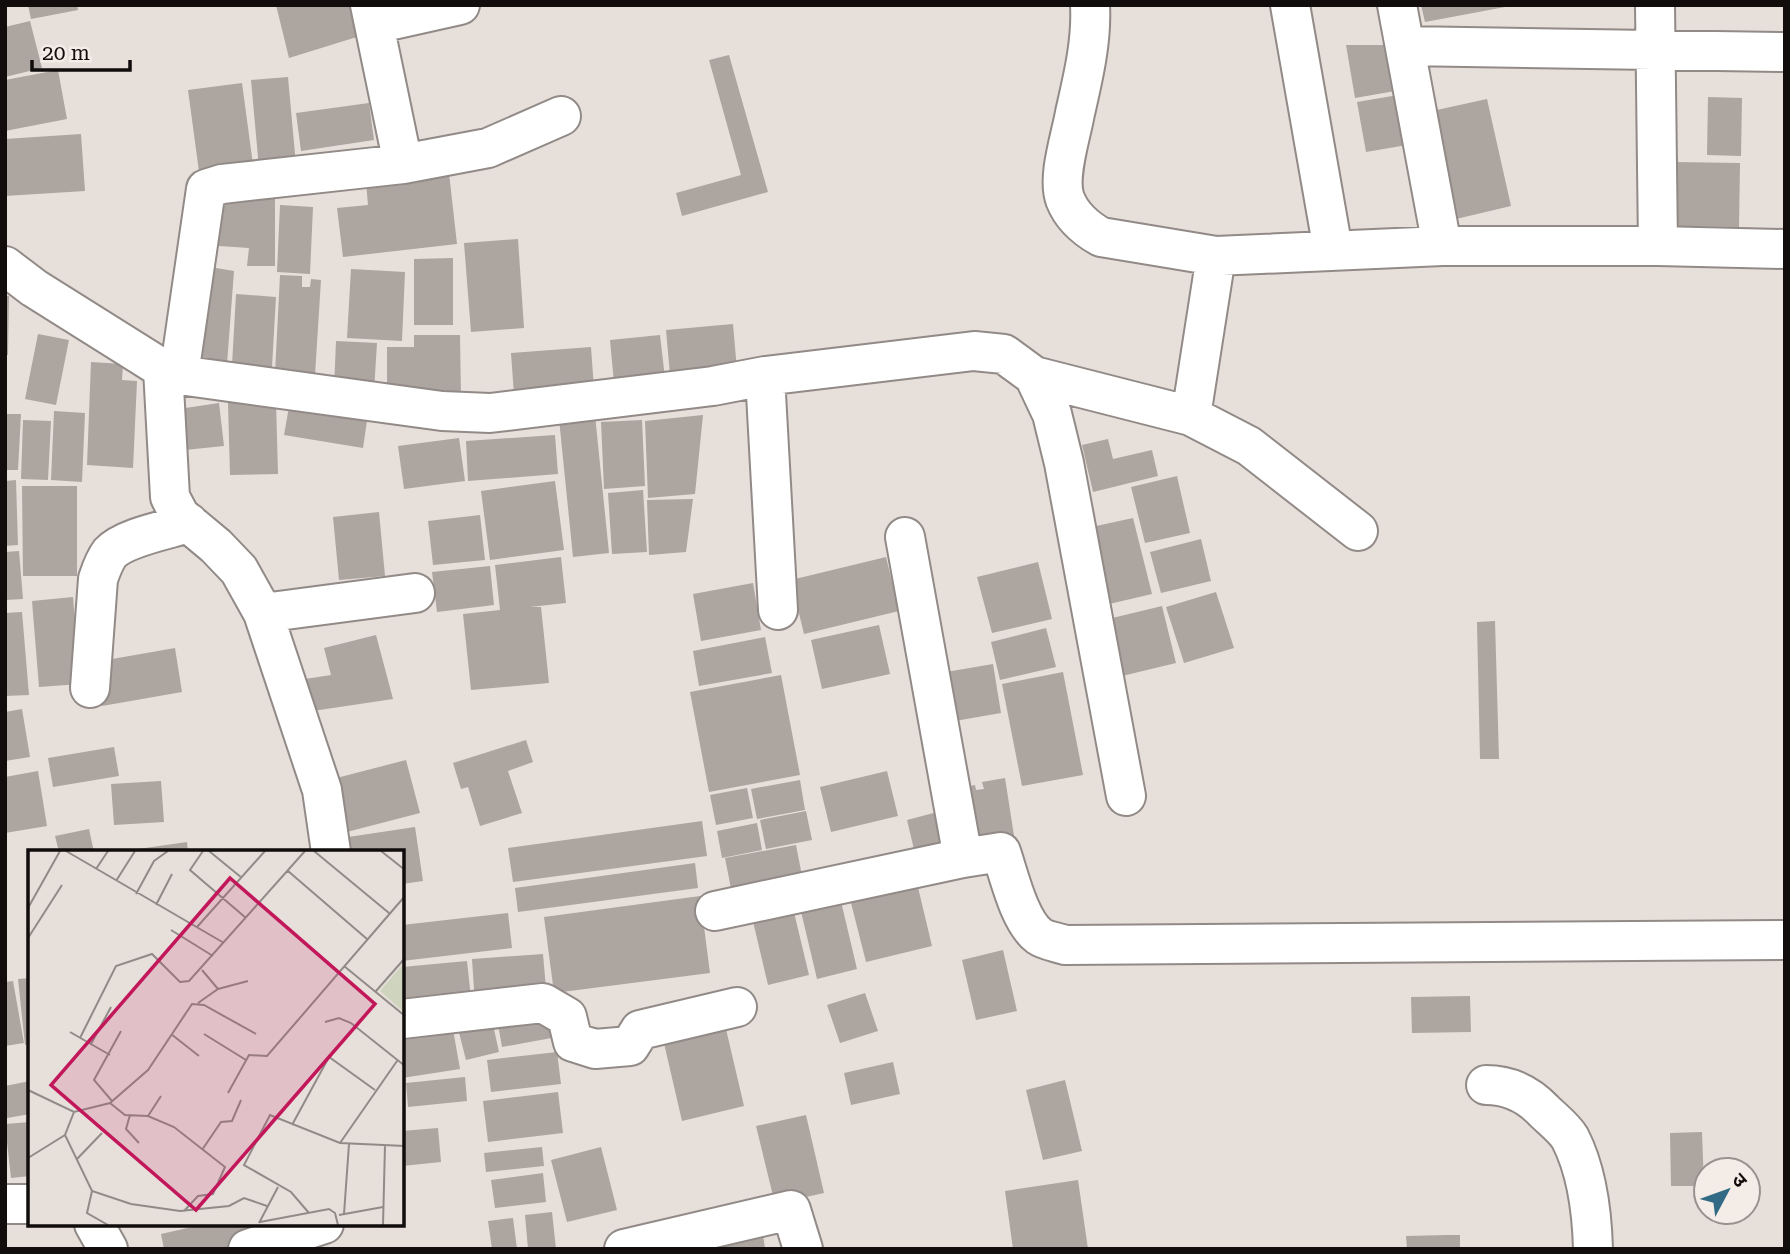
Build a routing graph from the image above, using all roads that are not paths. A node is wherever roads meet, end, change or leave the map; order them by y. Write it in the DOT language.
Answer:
graph roads {
  1 [pos="460,5"];
  2 [pos="1090,5"];
  3 [pos="1290,5"];
  4 [pos="1397,5"];
  5 [pos="1655,5"];
  6 [pos="373,15"];
  7 [pos="1405,46"];
  8 [pos="1656,52"];
  9 [pos="1785,52"];
  10 [pos="561,116"];
  11 [pos="402,164"];
  12 [pos="1442,246"];
  13 [pos="1658,246"];
  14 [pos="1785,249"];
  15 [pos="1332,250"];
  16 [pos="1216,256"];
  17 [pos="5,266"];
  18 [pos="171,372"];
  19 [pos="765,376"];
  20 [pos="1034,376"];
  21 [pos="1191,416"];
  22 [pos="189,523"];
  23 [pos="1358,531"];
  24 [pos="905,537"];
  25 [pos="415,593"];
  26 [pos="778,610"];
  27 [pos="263,613"];
  28 [pos="90,688"];
  29 [pos="1126,796"];
  30 [pos="331,850"];
  31 [pos="962,858"];
  32 [pos="715,911"];
  33 [pos="1785,940"];
  34 [pos="737,1007"];
  35 [pos="404,1019"];
  36 [pos="1486,1085"];
  37 [pos="5,1204"];
  38 [pos="28,1204"];
  39 [pos="95,1226"];
  40 [pos="318,1226"];
  41 [pos="108,1249"];
  42 [pos="248,1249"];
  43 [pos="624,1249"];
  44 [pos="803,1249"];
  45 [pos="1593,1249"];
  1 -- 6 [label="street"];
  2 -- 16 [label="street"];
  3 -- 15 [label="street"];
  4 -- 7 [label="street"];
  5 -- 8 [label="street"];
  6 -- 11 [label="street"];
  7 -- 8 [label="street"];
  7 -- 12 [label="street"];
  8 -- 9 [label="street"];
  8 -- 13 [label="street"];
  10 -- 11 [label="street"];
  11 -- 18 [label="street"];
  12 -- 13 [label="street"];
  12 -- 15 [label="street"];
  13 -- 14 [label="street"];
  15 -- 16 [label="street"];
  16 -- 21 [label="street"];
  17 -- 18 [label="street"];
  18 -- 19 [label="street"];
  18 -- 22 [label="street"];
  19 -- 20 [label="street"];
  19 -- 26 [label="street"];
  20 -- 21 [label="street"];
  20 -- 29 [label="street"];
  21 -- 23 [label="street"];
  22 -- 27 [label="street"];
  22 -- 28 [label="street"];
  24 -- 31 [label="street"];
  25 -- 27 [label="street"];
  27 -- 30 [label="street"];
  31 -- 32 [label="street"];
  31 -- 33 [label="street"];
  34 -- 35 [label="street"];
  36 -- 45 [label="street"];
  37 -- 38 [label="street"];
  39 -- 41 [label="street"];
  40 -- 42 [label="street"];
  43 -- 44 [label="street"];
}
